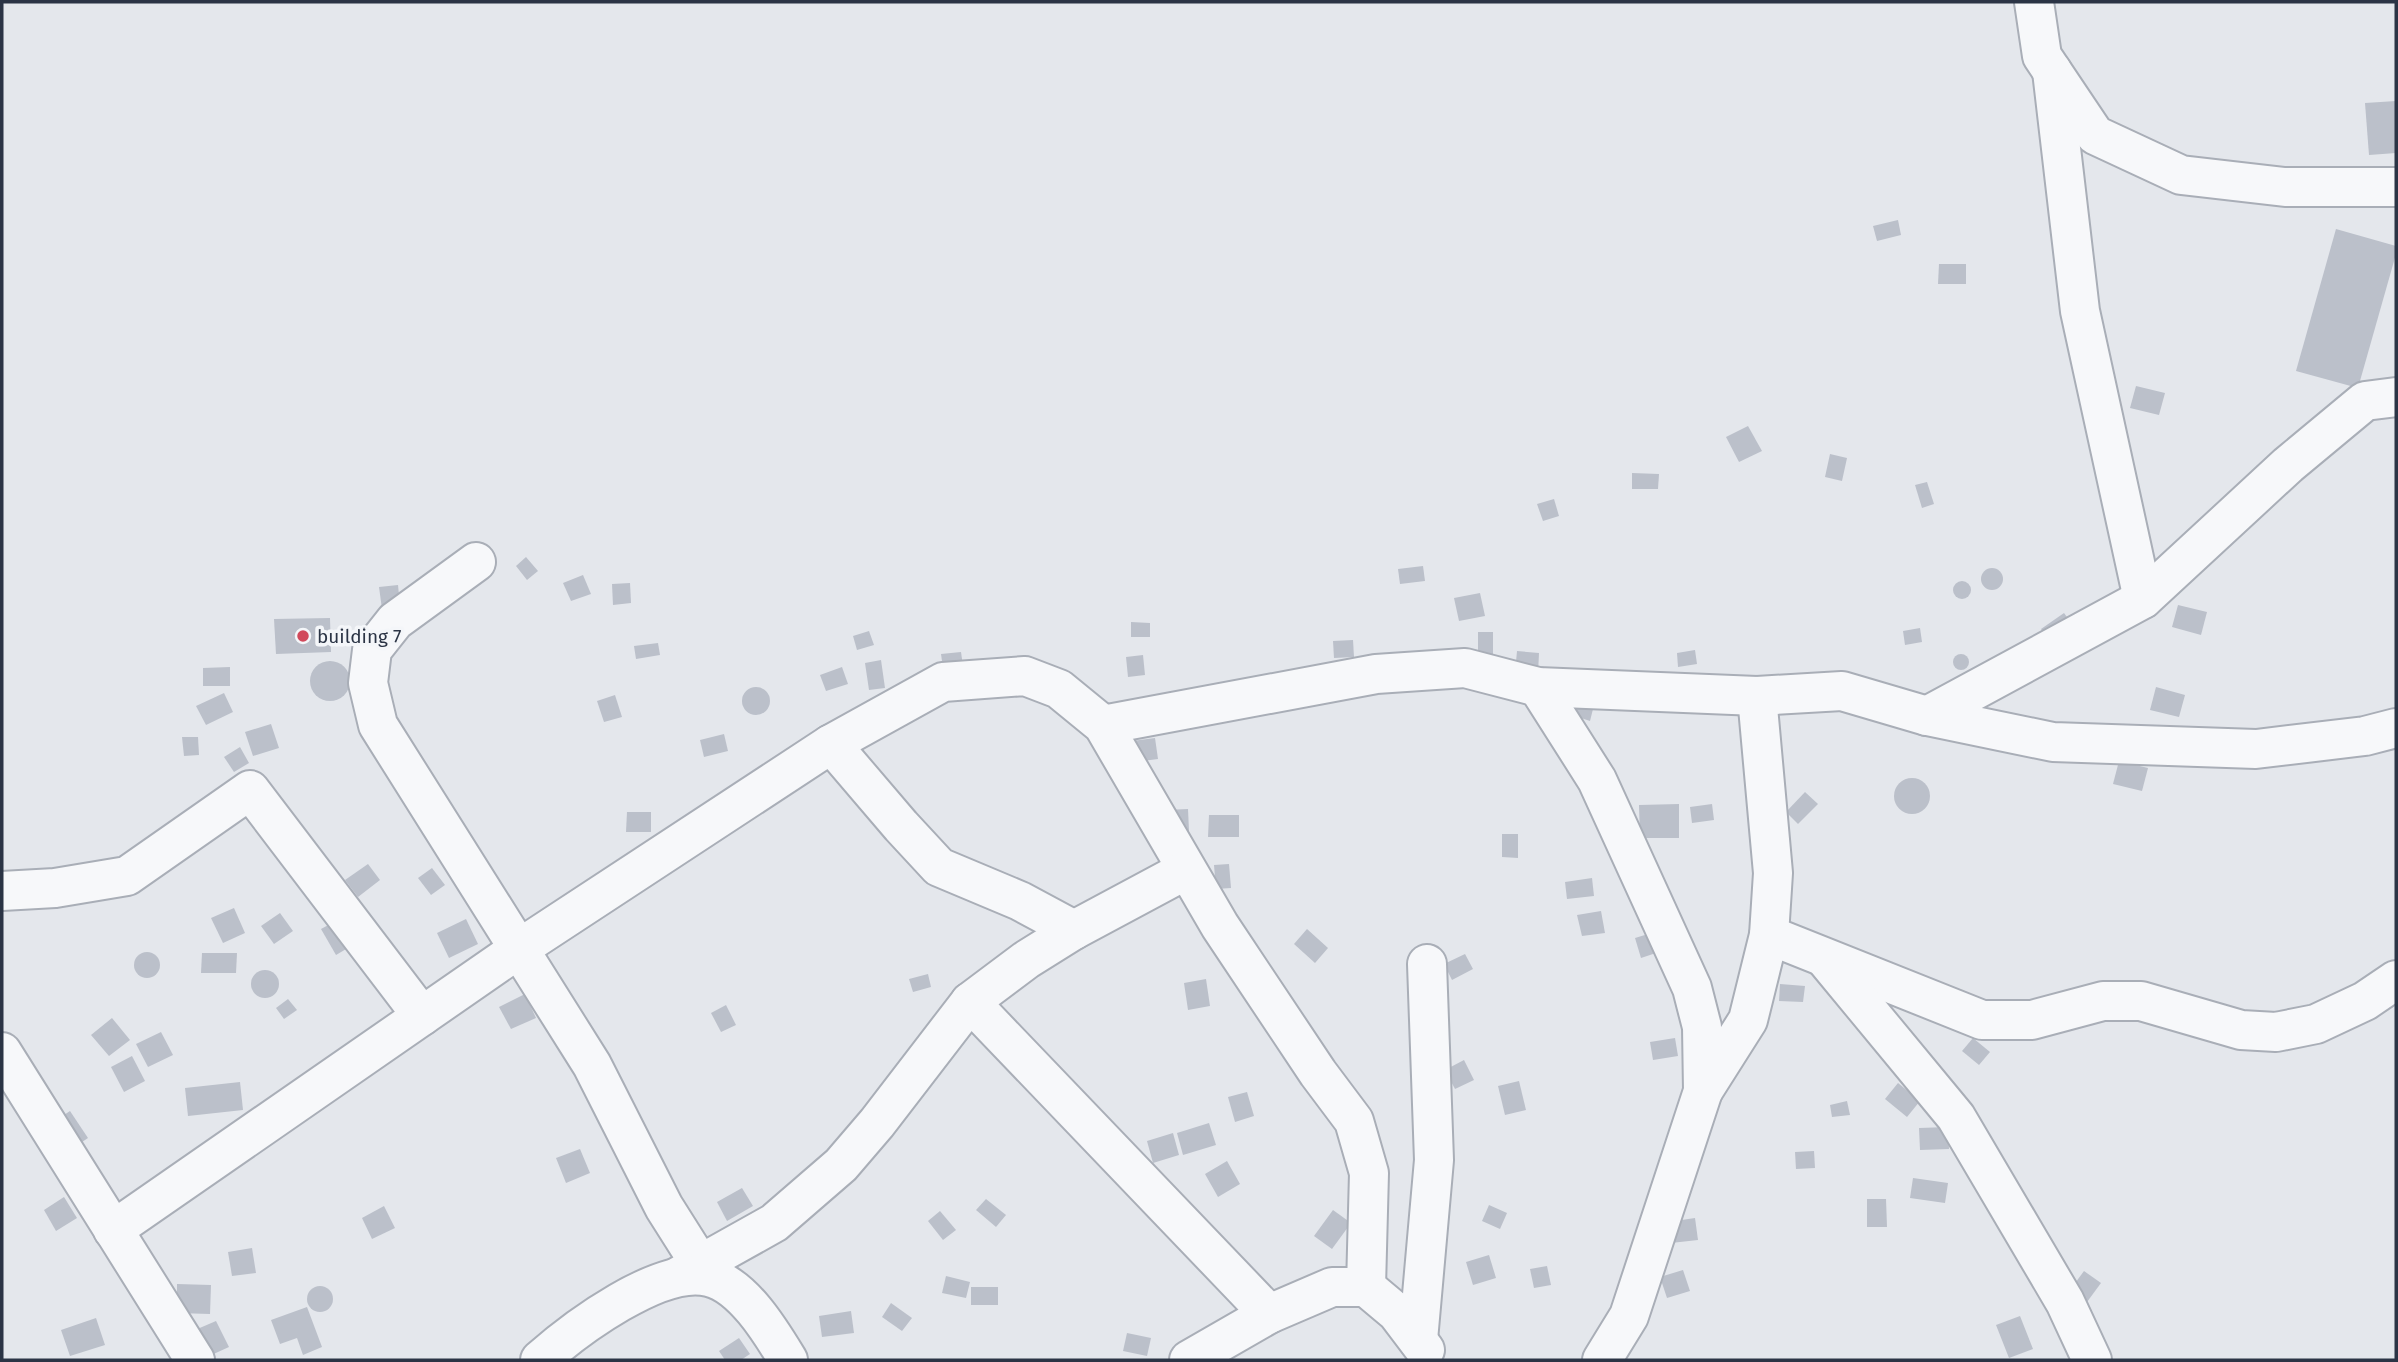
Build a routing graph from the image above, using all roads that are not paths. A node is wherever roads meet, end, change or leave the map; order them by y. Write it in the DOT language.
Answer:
graph roads {
  1 [pos="2034,2"];
  2 [pos="2052,71"];
  3 [pos="2396,187"];
  4 [pos="2396,397"];
  5 [pos="476,562"];
  6 [pos="2143,599"];
  7 [pos="1538,687"];
  8 [pos="1757,696"];
  9 [pos="1927,716"];
  10 [pos="1103,725"];
  11 [pos="2396,728"];
  12 [pos="831,744"];
  13 [pos="1186,870"];
  14 [pos="2,891"];
  15 [pos="1074,930"];
  16 [pos="1769,935"];
  17 [pos="520,948"];
  18 [pos="1823,957"];
  19 [pos="1427,964"];
  20 [pos="2396,981"];
  21 [pos="970,1002"];
  22 [pos="422,1016"];
  23 [pos="2,1052"];
  24 [pos="1703,1091"];
  25 [pos="113,1230"];
  26 [pos="689,1270"];
  27 [pos="1366,1287"];
  28 [pos="1269,1314"];
  29 [pos="1425,1350"];
  30 [pos="195,1360"];
  31 [pos="540,1360"];
  32 [pos="788,1360"];
  33 [pos="1189,1360"];
  34 [pos="1602,1360"];
  35 [pos="2092,1360"];
  1 -- 2 [label="street"];
  2 -- 3 [label="street"];
  2 -- 6 [label="street"];
  4 -- 6 [label="street"];
  5 -- 17 [label="street"];
  6 -- 9 [label="street"];
  7 -- 8 [label="street"];
  7 -- 10 [label="street"];
  7 -- 24 [label="street"];
  8 -- 9 [label="street"];
  8 -- 16 [label="street"];
  9 -- 11 [label="street"];
  10 -- 12 [label="street"];
  10 -- 13 [label="street"];
  12 -- 15 [label="street"];
  12 -- 17 [label="street"];
  13 -- 15 [label="street"];
  13 -- 27 [label="street"];
  14 -- 22 [label="street"];
  15 -- 21 [label="street"];
  16 -- 18 [label="street"];
  16 -- 24 [label="street"];
  17 -- 22 [label="street"];
  17 -- 26 [label="street"];
  18 -- 20 [label="street"];
  18 -- 35 [label="street"];
  19 -- 29 [label="street"];
  21 -- 26 [label="street"];
  21 -- 28 [label="street"];
  22 -- 25 [label="street"];
  23 -- 25 [label="street"];
  24 -- 34 [label="street"];
  25 -- 30 [label="street"];
  26 -- 31 [label="street"];
  26 -- 32 [label="street"];
  27 -- 28 [label="street"];
  27 -- 29 [label="street"];
  28 -- 33 [label="street"];
}
